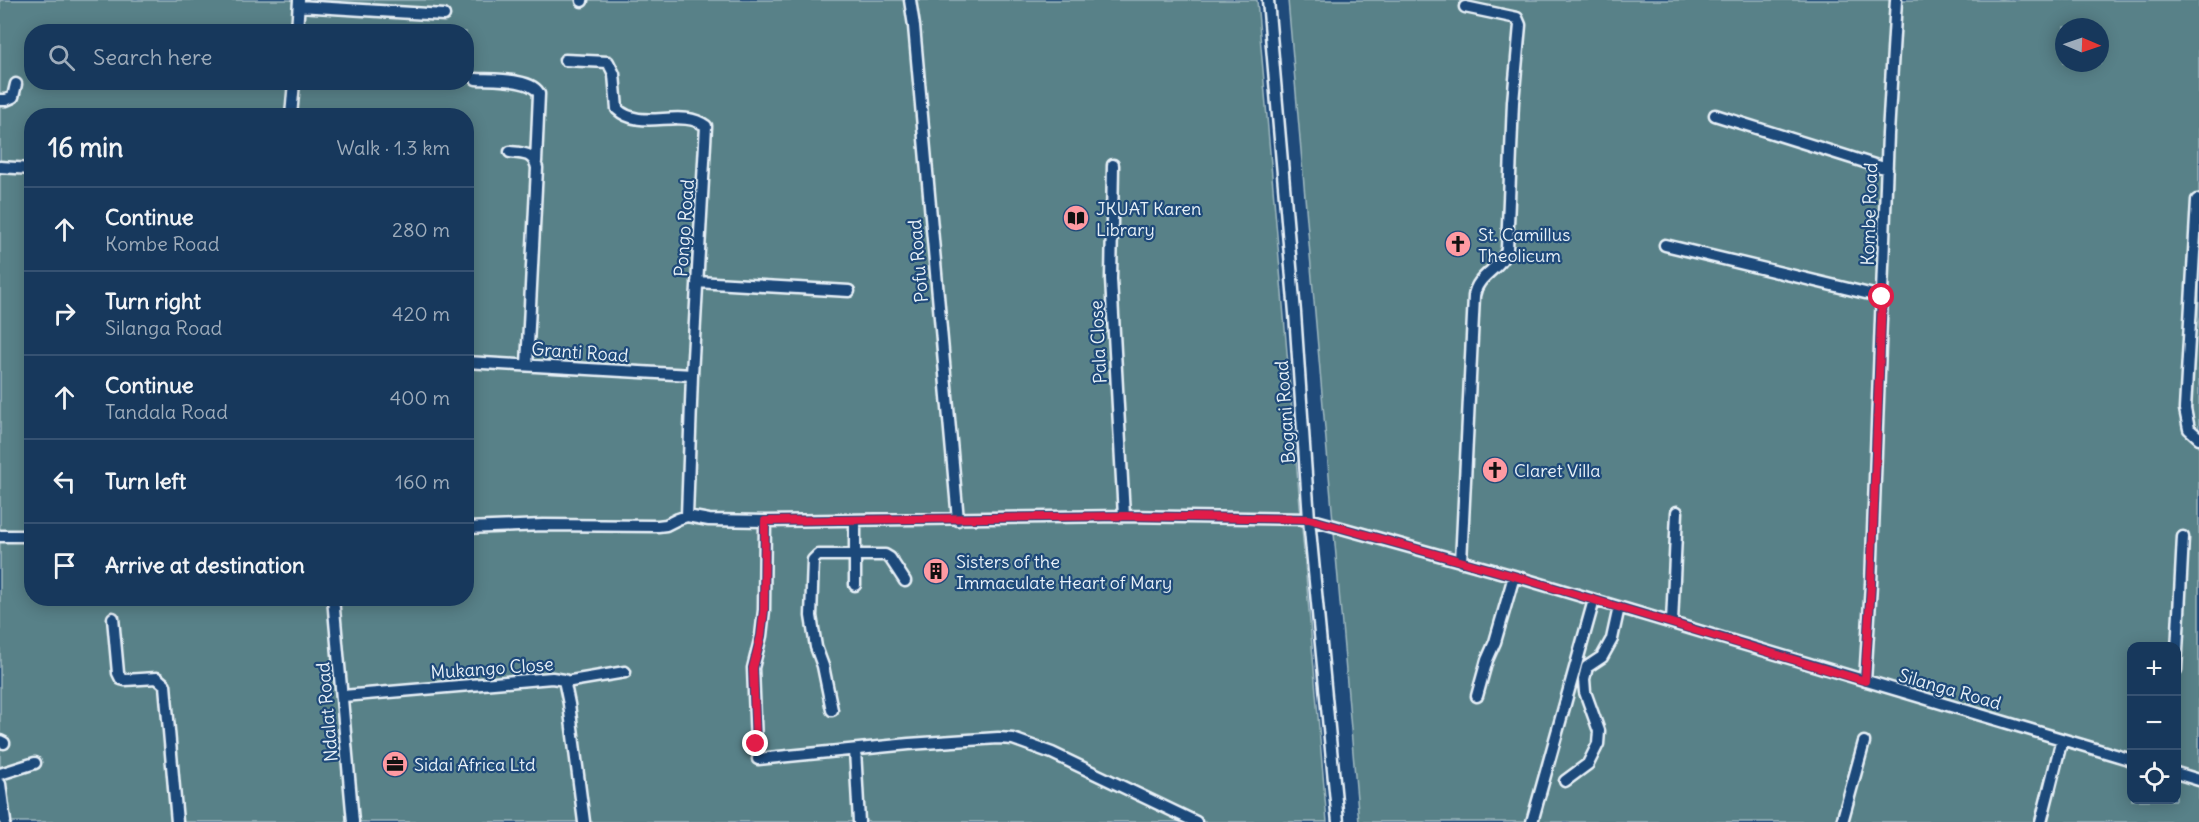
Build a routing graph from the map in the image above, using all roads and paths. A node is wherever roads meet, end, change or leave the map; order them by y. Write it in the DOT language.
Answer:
graph roads {
  1 [pos="910,0"];
  2 [pos="1268,0"];
  3 [pos="1896,0"];
  4 [pos="299,3"];
  5 [pos="1465,7"];
  6 [pos="444,15"];
  7 [pos="298,24"];
  8 [pos="566,60"];
  9 [pos="476,79"];
  10 [pos="16,84"];
  11 [pos="293,90"];
  12 [pos="0,100"];
  13 [pos="292,108"];
  14 [pos="1715,115"];
  15 [pos="510,152"];
  16 [pos="536,162"];
  17 [pos="1113,165"];
  18 [pos="0,168"];
  19 [pos="24,169"];
  20 [pos="1887,169"];
  21 [pos="2197,200"];
  22 [pos="1665,245"];
  23 [pos="697,282"];
  24 [pos="849,291"];
  25 [pos="1882,297"];
  26 [pos="474,362"];
  27 [pos="526,365"];
  28 [pos="692,375"];
  29 [pos="2199,438"];
  30 [pos="1677,512"];
  31 [pos="687,516"];
  32 [pos="1125,516"];
  33 [pos="1309,519"];
  34 [pos="855,520"];
  35 [pos="958,520"];
  36 [pos="765,521"];
  37 [pos="474,528"];
  38 [pos="0,536"];
  39 [pos="24,536"];
  40 [pos="2183,537"];
  41 [pos="855,555"];
  42 [pos="1461,562"];
  43 [pos="1514,576"];
  44 [pos="905,581"];
  45 [pos="855,585"];
  46 [pos="1594,600"];
  47 [pos="334,606"];
  48 [pos="1619,607"];
  49 [pos="113,618"];
  50 [pos="1672,623"];
  51 [pos="2177,642"];
  52 [pos="625,672"];
  53 [pos="1865,681"];
  54 [pos="565,682"];
  55 [pos="343,696"];
  56 [pos="1477,696"];
  57 [pos="832,710"];
  58 [pos="2062,739"];
  59 [pos="1864,742"];
  60 [pos="756,744"];
  61 [pos="855,750"];
  62 [pos="2127,758"];
  63 [pos="758,759"];
  64 [pos="35,763"];
  65 [pos="0,774"];
  66 [pos="2181,775"];
  67 [pos="2199,780"];
  68 [pos="1565,781"];
  69 [pos="0,784"];
  70 [pos="4,822"];
  71 [pos="177,822"];
  72 [pos="353,822"];
  73 [pos="584,822"];
  74 [pos="859,822"];
  75 [pos="1196,822"];
  76 [pos="1338,822"];
  77 [pos="1532,822"];
  78 [pos="1842,822"];
  79 [pos="2041,822"];
  1 -- 35 [label="street, Pofu Road"];
  2 -- 33 [label="street, Bogani Road"];
  3 -- 20 [label="street, Kombe Road"];
  4 -- 6 [label="street"];
  4 -- 7 [label="street"];
  5 -- 42 [label="street"];
  8 -- 23 [label="street, Pongo Road"];
  9 -- 16 [label="street"];
  10 -- 12 [label="street"];
  11 -- 13 [label="street"];
  14 -- 20 [label="street"];
  15 -- 16 [label="street"];
  16 -- 27 [label="street"];
  17 -- 32 [label="street, Pala Close"];
  18 -- 19 [label="street"];
  20 -- 25 [label="street, Kombe Road"];
  21 -- 29 [label="street"];
  22 -- 25 [label="street"];
  23 -- 24 [label="street"];
  23 -- 28 [label="street, Pongo Road"];
  25 -- 53 [label="street, Kombe Road"];
  26 -- 27 [label="street, Granti Road"];
  27 -- 28 [label="street, Granti Road"];
  28 -- 31 [label="street, Pongo Road"];
  30 -- 50 [label="street"];
  31 -- 36 [label="street, Silanga Road"];
  31 -- 37 [label="street"];
  32 -- 33 [label="street, Silanga Road"];
  32 -- 35 [label="street, Silanga Road"];
  33 -- 42 [label="street, Silanga Road"];
  33 -- 76 [label="street, Bogani Road"];
  34 -- 35 [label="street, Silanga Road"];
  34 -- 36 [label="street, Silanga Road"];
  34 -- 41 [label="street"];
  36 -- 60 [label="street"];
  38 -- 39 [label="street"];
  40 -- 51 [label="street"];
  41 -- 44 [label="street"];
  41 -- 45 [label="street"];
  41 -- 57 [label="street"];
  42 -- 43 [label="street, Silanga Road"];
  43 -- 46 [label="street, Silanga Road"];
  43 -- 56 [label="street"];
  46 -- 48 [label="street, Silanga Road"];
  46 -- 77 [label="street"];
  47 -- 55 [label="street, Ndalat Road"];
  48 -- 50 [label="street, Silanga Road"];
  48 -- 68 [label="street"];
  49 -- 71 [label="street"];
  50 -- 53 [label="street, Silanga Road"];
  52 -- 54 [label="street"];
  53 -- 58 [label="street, Silanga Road"];
  54 -- 55 [label="street, Mukango Close"];
  54 -- 73 [label="street, Mukango Close"];
  55 -- 72 [label="street, Ndalat Road"];
  58 -- 62 [label="street, Silanga Road"];
  58 -- 79 [label="street"];
  59 -- 78 [label="street"];
  61 -- 63 [label="street"];
  61 -- 74 [label="street"];
  61 -- 75 [label="street"];
  64 -- 65 [label="street"];
  66 -- 67 [label="street"];
  69 -- 70 [label="street"];
}
